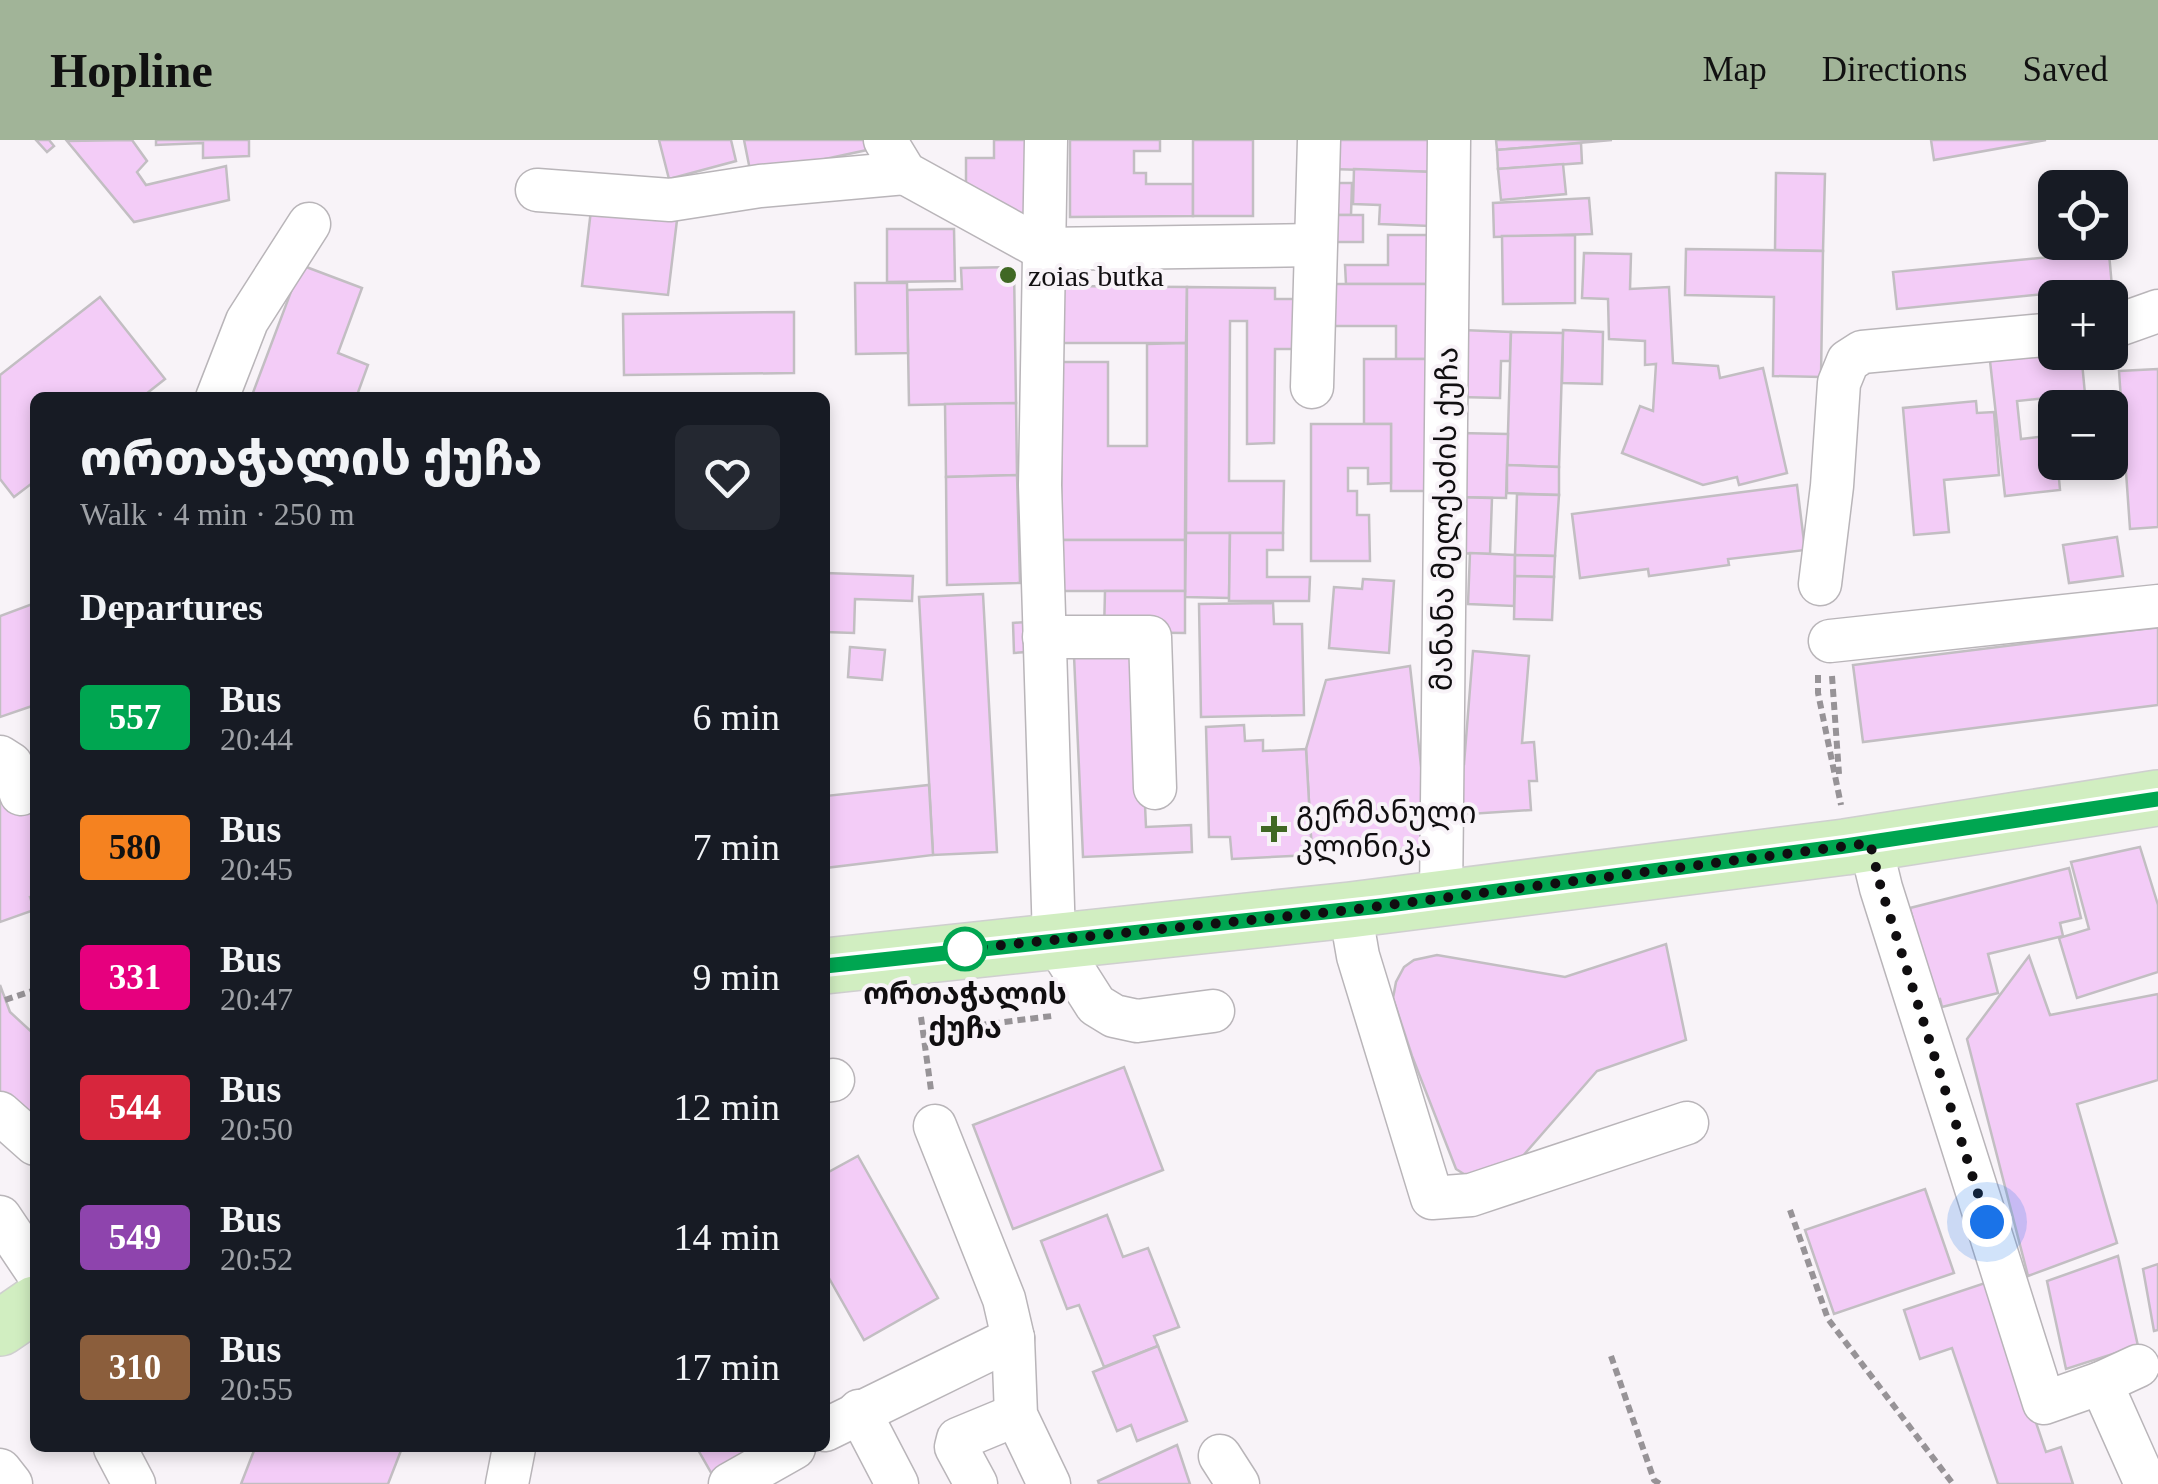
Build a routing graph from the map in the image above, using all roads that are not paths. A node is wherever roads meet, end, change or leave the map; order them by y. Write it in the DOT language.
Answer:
graph roads {
  1 [pos="1046,140"];
  2 [pos="1319,140"];
  3 [pos="1449,140"];
  4 [pos="895,157"];
  5 [pos="537,190"];
  6 [pos="310,224"];
  7 [pos="1316,245"];
  8 [pos="1043,249"];
  9 [pos="2158,311"];
  10 [pos="2128,322"];
  11 [pos="2038,336"];
  12 [pos="1312,387"];
  13 [pos="219,392"];
  14 [pos="1820,584"];
  15 [pos="2158,606"];
  16 [pos="1044,637"];
  17 [pos="1830,641"];
  18 [pos="0,756"];
  19 [pos="1155,788"];
  20 [pos="21,794"];
  21 [pos="2158,798"];
  22 [pos="1852,828"];
  23 [pos="1441,898"];
  24 [pos="1350,910"];
  25 [pos="1054,939"];
  26 [pos="830,965"];
  27 [pos="1213,1011"];
  28 [pos="0,1113"];
  29 [pos="1687,1123"];
  30 [pos="936,1126"];
  31 [pos="30,1140"];
  32 [pos="0,1217"];
  33 [pos="30,1262"];
  34 [pos="30,1307"];
  35 [pos="0,1328"];
  36 [pos="1014,1338"];
  37 [pos="842,1420"];
  38 [pos="1035,1430"];
  39 [pos="117,1452"];
  40 [pos="513,1452"];
  41 [pos="787,1452"];
  42 [pos="0,1470"];
  43 [pos="12,1484"];
  44 [pos="134,1484"];
  45 [pos="507,1484"];
  46 [pos="730,1484"];
  47 [pos="897,1484"];
  48 [pos="976,1484"];
  49 [pos="1050,1484"];
  50 [pos="2146,1484"];
  1 -- 8 [label="street"];
  2 -- 7 [label="street"];
  3 -- 23 [label="street, მანანა მელქაძის ქუჩა"];
  4 -- 5 [label="street"];
  4 -- 8 [label="street"];
  6 -- 13 [label="street"];
  7 -- 8 [label="street"];
  7 -- 12 [label="street"];
  8 -- 16 [label="street"];
  9 -- 10 [label="street"];
  11 -- 14 [label="street"];
  15 -- 17 [label="street"];
  16 -- 19 [label="street"];
  16 -- 25 [label="street"];
  18 -- 20 [label="street"];
  21 -- 22 [label="main road"];
  22 -- 23 [label="main road"];
  22 -- 50 [label="street"];
  23 -- 24 [label="main road"];
  24 -- 25 [label="main road"];
  24 -- 29 [label="street"];
  25 -- 26 [label="main road"];
  25 -- 27 [label="street"];
  28 -- 31 [label="street"];
  30 -- 36 [label="street"];
  32 -- 33 [label="street"];
  34 -- 35 [label="main road"];
  36 -- 37 [label="street"];
  36 -- 38 [label="street"];
  37 -- 47 [label="street"];
  38 -- 48 [label="street"];
  38 -- 49 [label="street"];
  39 -- 44 [label="street"];
  40 -- 45 [label="street"];
  41 -- 46 [label="street"];
  42 -- 43 [label="street"];
}
